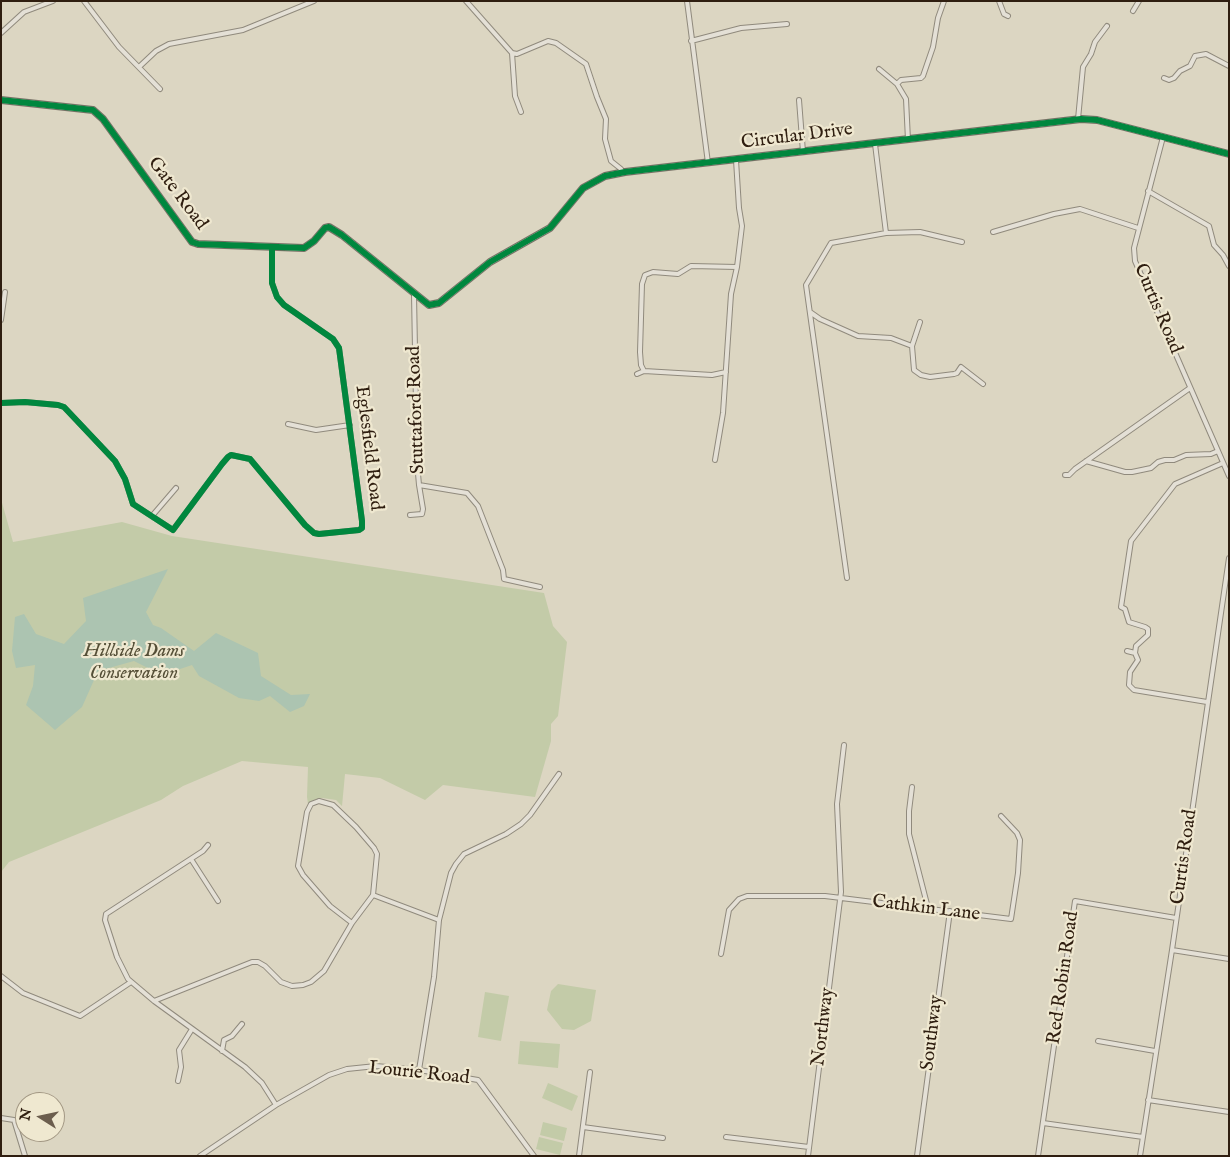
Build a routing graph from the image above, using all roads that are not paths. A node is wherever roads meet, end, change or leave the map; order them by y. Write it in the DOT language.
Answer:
graph roads {
  1 [pos="53,1"];
  2 [pos="84,1"];
  3 [pos="314,1"];
  4 [pos="466,1"];
  5 [pos="687,1"];
  6 [pos="999,1"];
  7 [pos="1139,1"];
  8 [pos="943,2"];
  9 [pos="1133,11"];
  10 [pos="1008,16"];
  11 [pos="787,24"];
  12 [pos="1107,26"];
  13 [pos="1,32"];
  14 [pos="692,41"];
  15 [pos="512,53"];
  16 [pos="1229,66"];
  17 [pos="139,67"];
  18 [pos="879,69"];
  19 [pos="1164,78"];
  20 [pos="897,84"];
  21 [pos="160,89"];
  22 [pos="1,100"];
  23 [pos="799,100"];
  24 [pos="521,112"];
  25 [pos="1078,119"];
  26 [pos="1163,136"];
  27 [pos="908,140"];
  28 [pos="875,144"];
  29 [pos="803,152"];
  30 [pos="1229,154"];
  31 [pos="736,160"];
  32 [pos="708,163"];
  33 [pos="622,173"];
  34 [pos="1148,191"];
  35 [pos="1138,228"];
  36 [pos="993,232"];
  37 [pos="886,233"];
  38 [pos="962,242"];
  39 [pos="272,247"];
  40 [pos="1229,266"];
  41 [pos="737,267"];
  42 [pos="5,292"];
  43 [pos="414,294"];
  44 [pos="810,312"];
  45 [pos="1,320"];
  46 [pos="920,322"];
  47 [pos="912,346"];
  48 [pos="644,371"];
  49 [pos="726,372"];
  50 [pos="637,374"];
  51 [pos="983,384"];
  52 [pos="1190,388"];
  53 [pos="1,403"];
  54 [pos="288,424"];
  55 [pos="350,425"];
  56 [pos="1218,451"];
  57 [pos="715,460"];
  58 [pos="1086,461"];
  59 [pos="1223,463"];
  60 [pos="1065,474"];
  61 [pos="1229,476"];
  62 [pos="419,485"];
  63 [pos="176,488"];
  64 [pos="410,515"];
  65 [pos="152,516"];
  66 [pos="1229,558"];
  67 [pos="847,578"];
  68 [pos="540,587"];
  69 [pos="1222,601"];
  70 [pos="1229,602"];
  71 [pos="1127,650"];
  72 [pos="1135,653"];
  73 [pos="1208,702"];
  74 [pos="844,745"];
  75 [pos="559,774"];
  76 [pos="912,787"];
  77 [pos="1001,816"];
  78 [pos="208,845"];
  79 [pos="191,860"];
  80 [pos="373,895"];
  81 [pos="841,898"];
  82 [pos="218,901"];
  83 [pos="928,908"];
  84 [pos="950,911"];
  85 [pos="1176,918"];
  86 [pos="439,920"];
  87 [pos="352,923"];
  88 [pos="1172,950"];
  89 [pos="722,954"];
  90 [pos="1229,959"];
  91 [pos="1,976"];
  92 [pos="131,982"];
  93 [pos="154,1001"];
  94 [pos="242,1024"];
  95 [pos="192,1029"];
  96 [pos="1098,1041"];
  97 [pos="222,1051"];
  98 [pos="1156,1051"];
  99 [pos="419,1070"];
  100 [pos="590,1072"];
  101 [pos="178,1081"];
  102 [pos="1148,1100"];
  103 [pos="276,1105"];
  104 [pos="1229,1112"];
  105 [pos="1,1118"];
  106 [pos="1043,1123"];
  107 [pos="583,1127"];
  108 [pos="726,1137"];
  109 [pos="1143,1137"];
  110 [pos="663,1138"];
  111 [pos="809,1147"];
  112 [pos="25,1156"];
  113 [pos="200,1156"];
  114 [pos="534,1156"];
  115 [pos="579,1156"];
  116 [pos="808,1156"];
  117 [pos="917,1156"];
  118 [pos="1038,1156"];
  119 [pos="1140,1156"];
  1 -- 13 [label="street"];
  2 -- 17 [label="street"];
  3 -- 17 [label="street"];
  4 -- 15 [label="street"];
  5 -- 14 [label="street"];
  6 -- 10 [label="street"];
  7 -- 9 [label="street"];
  8 -- 20 [label="street"];
  11 -- 14 [label="street"];
  12 -- 25 [label="street"];
  14 -- 32 [label="street"];
  15 -- 24 [label="street"];
  15 -- 33 [label="street"];
  16 -- 19 [label="street"];
  17 -- 21 [label="street"];
  18 -- 20 [label="street"];
  20 -- 27 [label="street"];
  22 -- 39 [label="street, Gate Road"];
  23 -- 29 [label="street"];
  25 -- 26 [label="street, Circular Drive"];
  25 -- 27 [label="street, Circular Drive"];
  26 -- 30 [label="street, Circular Drive"];
  26 -- 34 [label="street, Curtis Road"];
  27 -- 28 [label="street, Circular Drive"];
  28 -- 29 [label="street, Circular Drive"];
  28 -- 37 [label="street"];
  29 -- 31 [label="street, Circular Drive"];
  31 -- 32 [label="street, Circular Drive"];
  31 -- 41 [label="street"];
  32 -- 33 [label="street, Circular Drive"];
  33 -- 43 [label="street, Circular Drive"];
  34 -- 35 [label="street, Curtis Road"];
  34 -- 40 [label="street"];
  35 -- 36 [label="street"];
  35 -- 52 [label="street, Curtis Road"];
  37 -- 38 [label="street"];
  37 -- 44 [label="street"];
  39 -- 43 [label="street, Gate Road"];
  39 -- 55 [label="street, Eglesfield Road"];
  41 -- 48 [label="street"];
  41 -- 49 [label="street"];
  42 -- 45 [label="street"];
  43 -- 62 [label="street, Stuttaford Road"];
  44 -- 47 [label="street"];
  44 -- 67 [label="street"];
  46 -- 47 [label="street"];
  47 -- 51 [label="street"];
  48 -- 49 [label="street"];
  48 -- 50 [label="street"];
  49 -- 57 [label="street"];
  52 -- 56 [label="street, Curtis Road"];
  52 -- 58 [label="street"];
  53 -- 65 [label="street"];
  54 -- 55 [label="street"];
  55 -- 65 [label="street, Eglesfield Road"];
  56 -- 58 [label="street"];
  56 -- 59 [label="street, Curtis Road"];
  58 -- 60 [label="street"];
  59 -- 61 [label="street, Curtis Road"];
  59 -- 72 [label="street"];
  62 -- 64 [label="street, Stuttaford Road"];
  62 -- 68 [label="street"];
  63 -- 65 [label="street"];
  66 -- 69 [label="street, Curtis Road"];
  69 -- 70 [label="street"];
  69 -- 73 [label="street, Curtis Road"];
  71 -- 72 [label="street"];
  72 -- 73 [label="street"];
  73 -- 85 [label="street, Curtis Road"];
  74 -- 81 [label="street, Northway"];
  75 -- 86 [label="street"];
  76 -- 83 [label="street"];
  77 -- 84 [label="street, Cathkin Lane"];
  78 -- 79 [label="street"];
  79 -- 82 [label="street"];
  79 -- 92 [label="street"];
  80 -- 86 [label="street"];
  80 -- 87 [label="street"];
  80 -- 87 [label="street"];
  81 -- 83 [label="street, Cathkin Lane"];
  81 -- 89 [label="street, Cathkin Lane"];
  81 -- 111 [label="street, Northway"];
  83 -- 84 [label="street, Cathkin Lane"];
  84 -- 117 [label="street, Southway"];
  85 -- 88 [label="street, Curtis Road"];
  85 -- 106 [label="street, Red Robin Road"];
  86 -- 99 [label="street"];
  87 -- 93 [label="street"];
  88 -- 90 [label="street"];
  88 -- 98 [label="street, Curtis Road"];
  91 -- 92 [label="street"];
  92 -- 93 [label="street"];
  93 -- 95 [label="street"];
  94 -- 97 [label="street"];
  95 -- 97 [label="street"];
  95 -- 101 [label="street"];
  96 -- 98 [label="street"];
  97 -- 103 [label="street"];
  98 -- 102 [label="street, Curtis Road"];
  99 -- 103 [label="street, Lourie Road"];
  99 -- 114 [label="street, Lourie Road"];
  100 -- 107 [label="street"];
  102 -- 104 [label="street"];
  102 -- 109 [label="street, Curtis Road"];
  103 -- 113 [label="street, Lourie Road"];
  105 -- 112 [label="street"];
  106 -- 109 [label="street"];
  106 -- 118 [label="street, Red Robin Road"];
  107 -- 110 [label="street"];
  107 -- 115 [label="street"];
  108 -- 111 [label="street"];
  109 -- 119 [label="street, Curtis Road"];
  111 -- 116 [label="street, Northway"];
}
